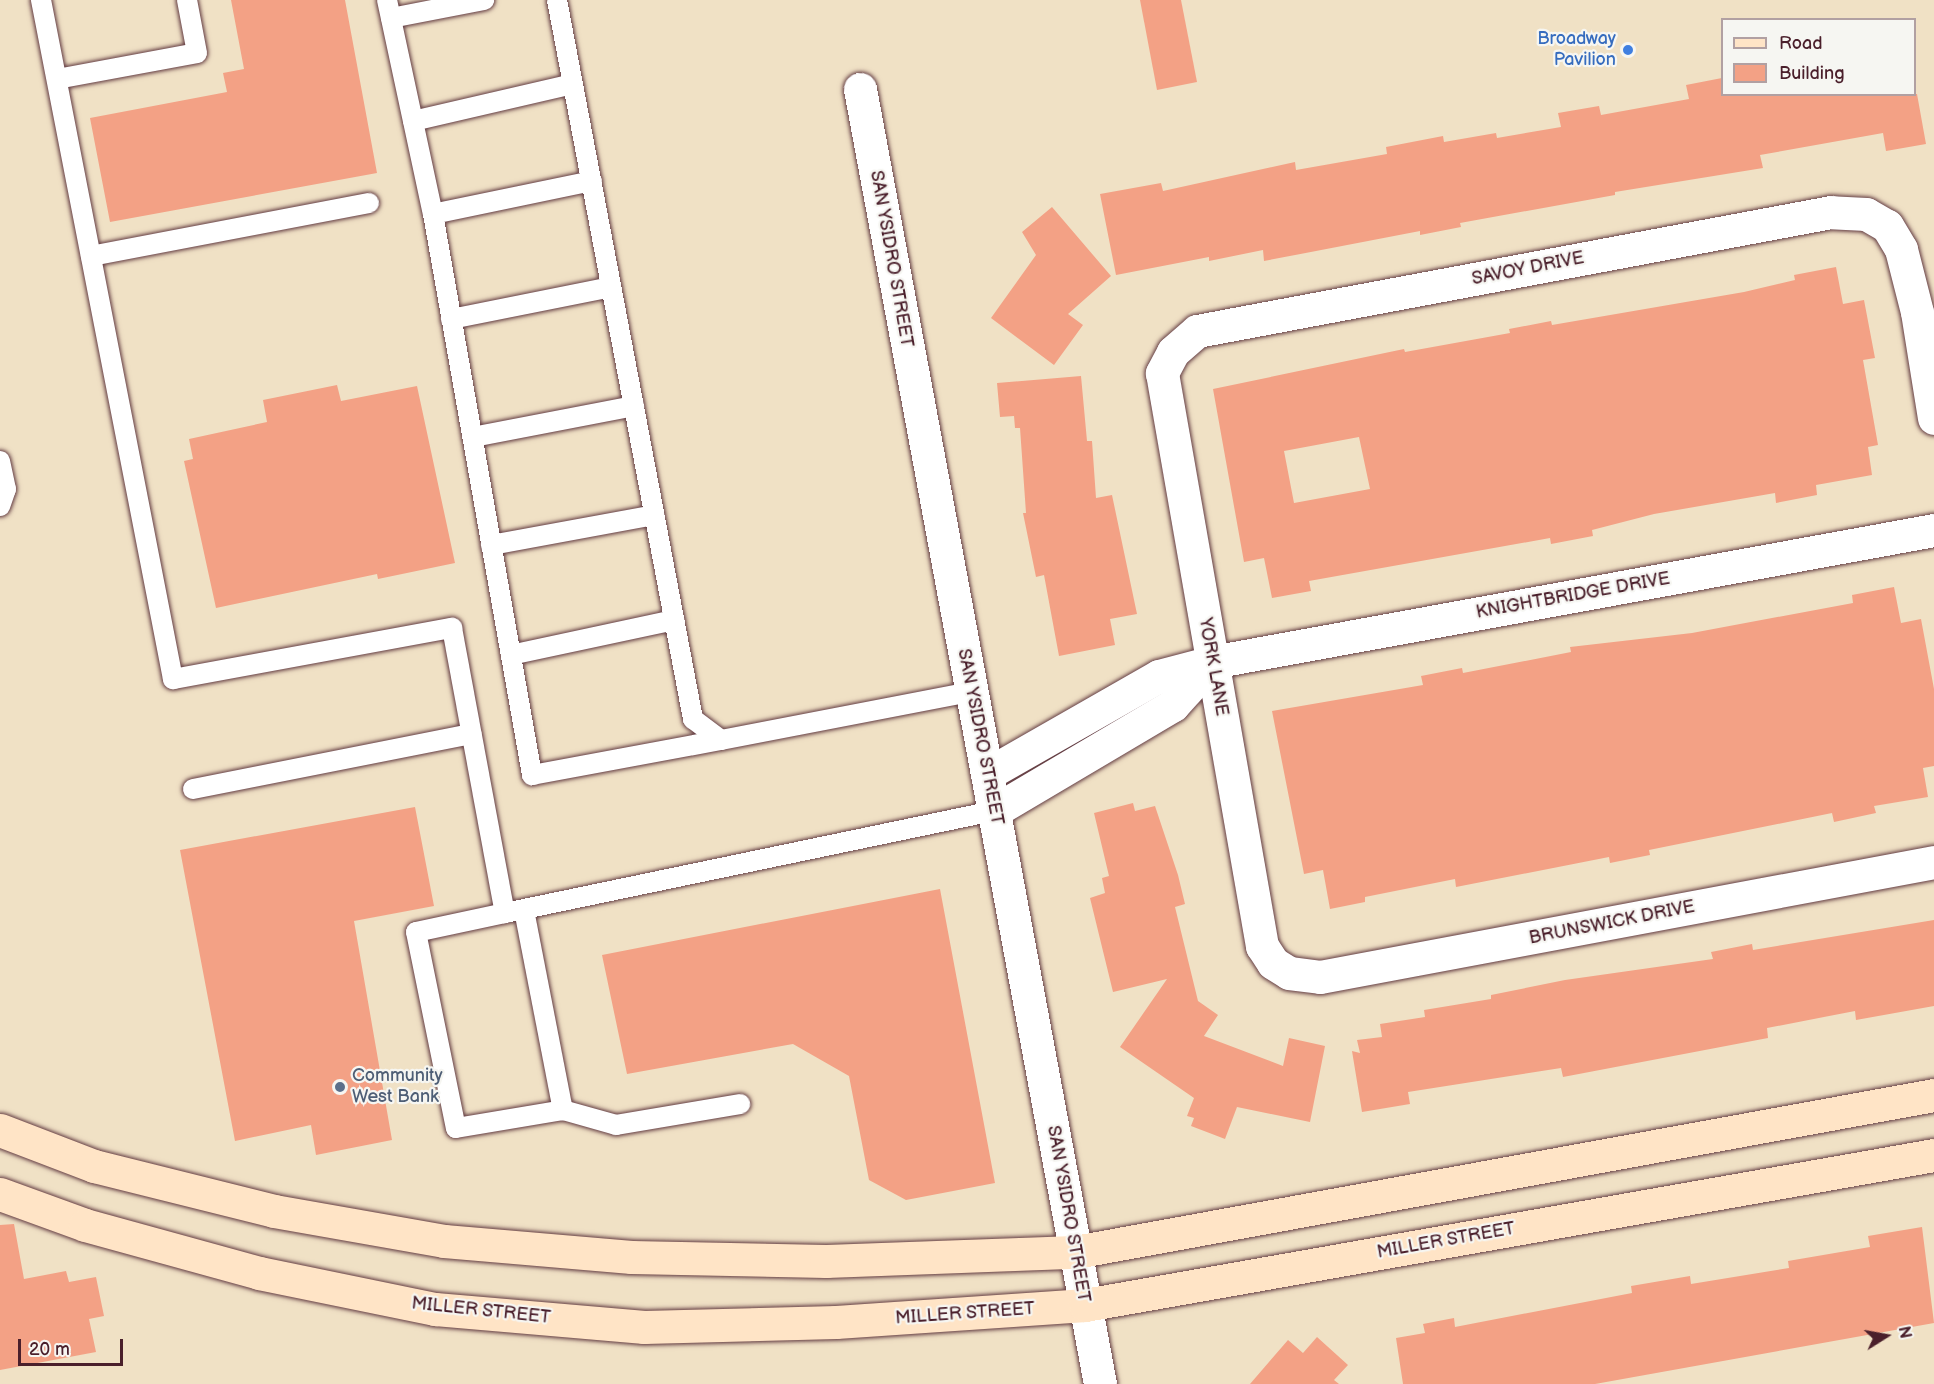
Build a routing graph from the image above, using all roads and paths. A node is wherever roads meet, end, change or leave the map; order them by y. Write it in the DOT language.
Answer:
graph roads {
  1 [pos="41,0"];
  2 [pos="187,0"];
  3 [pos="484,0"];
  4 [pos="557,0"];
  5 [pos="389,9"];
  6 [pos="57,80"];
  7 [pos="573,84"];
  8 [pos="860,89"];
  9 [pos="413,121"];
  10 [pos="592,181"];
  11 [pos="369,203"];
  12 [pos="433,214"];
  13 [pos="91,256"];
  14 [pos="611,286"];
  15 [pos="451,319"];
  16 [pos="1173,352"];
  17 [pos="634,406"];
  18 [pos="1934,418"];
  19 [pos="472,437"];
  20 [pos="0,461"];
  21 [pos="0,506"];
  22 [pos="654,514"];
  23 [pos="1934,530"];
  24 [pos="491,545"];
  25 [pos="674,621"];
  26 [pos="511,655"];
  27 [pos="1212,662"];
  28 [pos="971,693"];
  29 [pos="472,734"];
  30 [pos="721,740"];
  31 [pos="987,774"];
  32 [pos="193,789"];
  33 [pos="994,811"];
  34 [pos="1934,862"];
  35 [pos="515,911"];
  36 [pos="1290,973"];
  37 [pos="1934,1095"];
  38 [pos="740,1104"];
  39 [pos="563,1110"];
  40 [pos="0,1130"];
  41 [pos="1934,1155"];
  42 [pos="0,1194"];
  43 [pos="1075,1252"];
  44 [pos="1085,1305"];
  45 [pos="1100,1384"];
  1 -- 6 [label="lane"];
  2 -- 6 [label="lane"];
  3 -- 5 [label="lane"];
  4 -- 7 [label="lane"];
  5 -- 9 [label="lane"];
  6 -- 13 [label="lane"];
  7 -- 9 [label="lane"];
  7 -- 10 [label="lane"];
  8 -- 28 [label="street, SAN YSIDRO STREET"];
  9 -- 12 [label="lane"];
  10 -- 12 [label="lane"];
  10 -- 14 [label="lane"];
  11 -- 13 [label="lane"];
  12 -- 15 [label="lane"];
  13 -- 29 [label="lane"];
  14 -- 15 [label="lane"];
  14 -- 17 [label="lane"];
  15 -- 19 [label="lane"];
  16 -- 18 [label="street, SAVOY DRIVE"];
  16 -- 27 [label="street, YORK LANE"];
  17 -- 19 [label="lane"];
  17 -- 22 [label="lane"];
  19 -- 24 [label="lane"];
  20 -- 21 [label="lane"];
  22 -- 24 [label="lane"];
  22 -- 25 [label="lane"];
  23 -- 27 [label="street, KNIGHTBRIDGE DRIVE"];
  24 -- 26 [label="lane"];
  25 -- 26 [label="lane"];
  25 -- 30 [label="lane"];
  26 -- 30 [label="lane"];
  27 -- 31 [label="street, KNIGHTBRIDGE DRIVE"];
  27 -- 33 [label="street"];
  27 -- 36 [label="street, YORK LANE"];
  28 -- 30 [label="lane"];
  28 -- 31 [label="street, SAN YSIDRO STREET"];
  29 -- 32 [label="lane"];
  29 -- 35 [label="lane"];
  31 -- 33 [label="street, SAN YSIDRO STREET"];
  33 -- 35 [label="lane"];
  33 -- 43 [label="street, SAN YSIDRO STREET"];
  34 -- 36 [label="street, BRUNSWICK DRIVE"];
  35 -- 39 [label="lane"];
  35 -- 39 [label="lane"];
  37 -- 43 [label="street"];
  38 -- 39 [label="lane"];
  40 -- 43 [label="street"];
  41 -- 44 [label="street, MILLER STREET"];
  42 -- 44 [label="street, MILLER STREET"];
  43 -- 44 [label="street, SAN YSIDRO STREET"];
  44 -- 45 [label="street, SAN YSIDRO STREET"];
}
